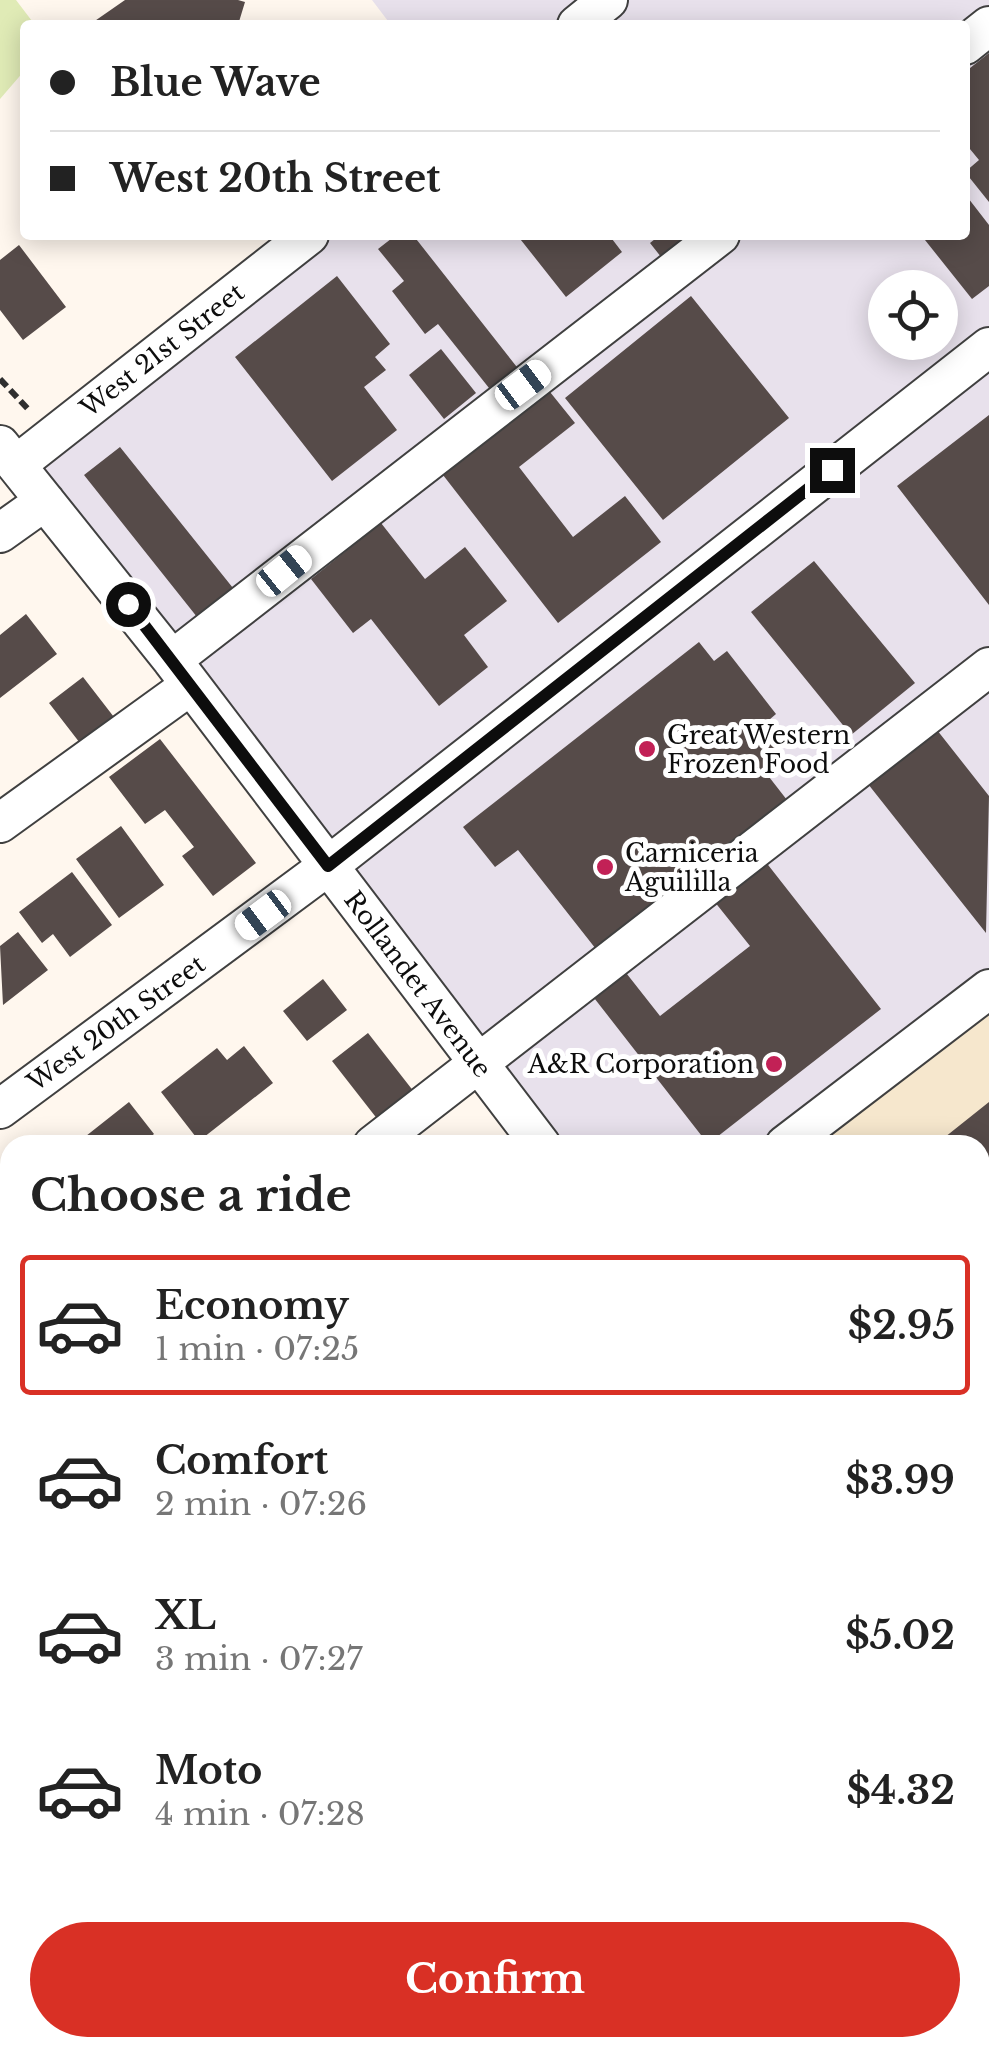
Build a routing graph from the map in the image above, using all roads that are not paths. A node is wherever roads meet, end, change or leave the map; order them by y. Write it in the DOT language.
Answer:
graph roads {
  1 [pos="608,0"];
  2 [pos="582,20"];
  3 [pos="303,240"];
  4 [pos="714,240"];
  5 [pos="989,347"];
  6 [pos="8,455"];
  7 [pos="45,501"];
  8 [pos="0,533"];
  9 [pos="989,667"];
  10 [pos="182,672"];
  11 [pos="0,823"];
  12 [pos="328,866"];
  13 [pos="989,988"];
  14 [pos="479,1066"];
  15 [pos="0,1109"];
  16 [pos="386,1135"];
  17 [pos="533,1135"];
  18 [pos="797,1135"];
  1 -- 2 [label="street"];
  3 -- 6 [label="street, West 21st Street"];
  4 -- 10 [label="street"];
  5 -- 12 [label="street, West 20th Street"];
  6 -- 7 [label="street, Rollandet Avenue"];
  7 -- 8 [label="street"];
  7 -- 10 [label="street, Rollandet Avenue"];
  9 -- 14 [label="street"];
  10 -- 11 [label="street"];
  10 -- 12 [label="street, Rollandet Avenue"];
  12 -- 14 [label="street, Rollandet Avenue"];
  12 -- 15 [label="street, West 20th Street"];
  13 -- 18 [label="street"];
  14 -- 16 [label="street"];
  14 -- 17 [label="street, Rollandet Avenue"];
}
